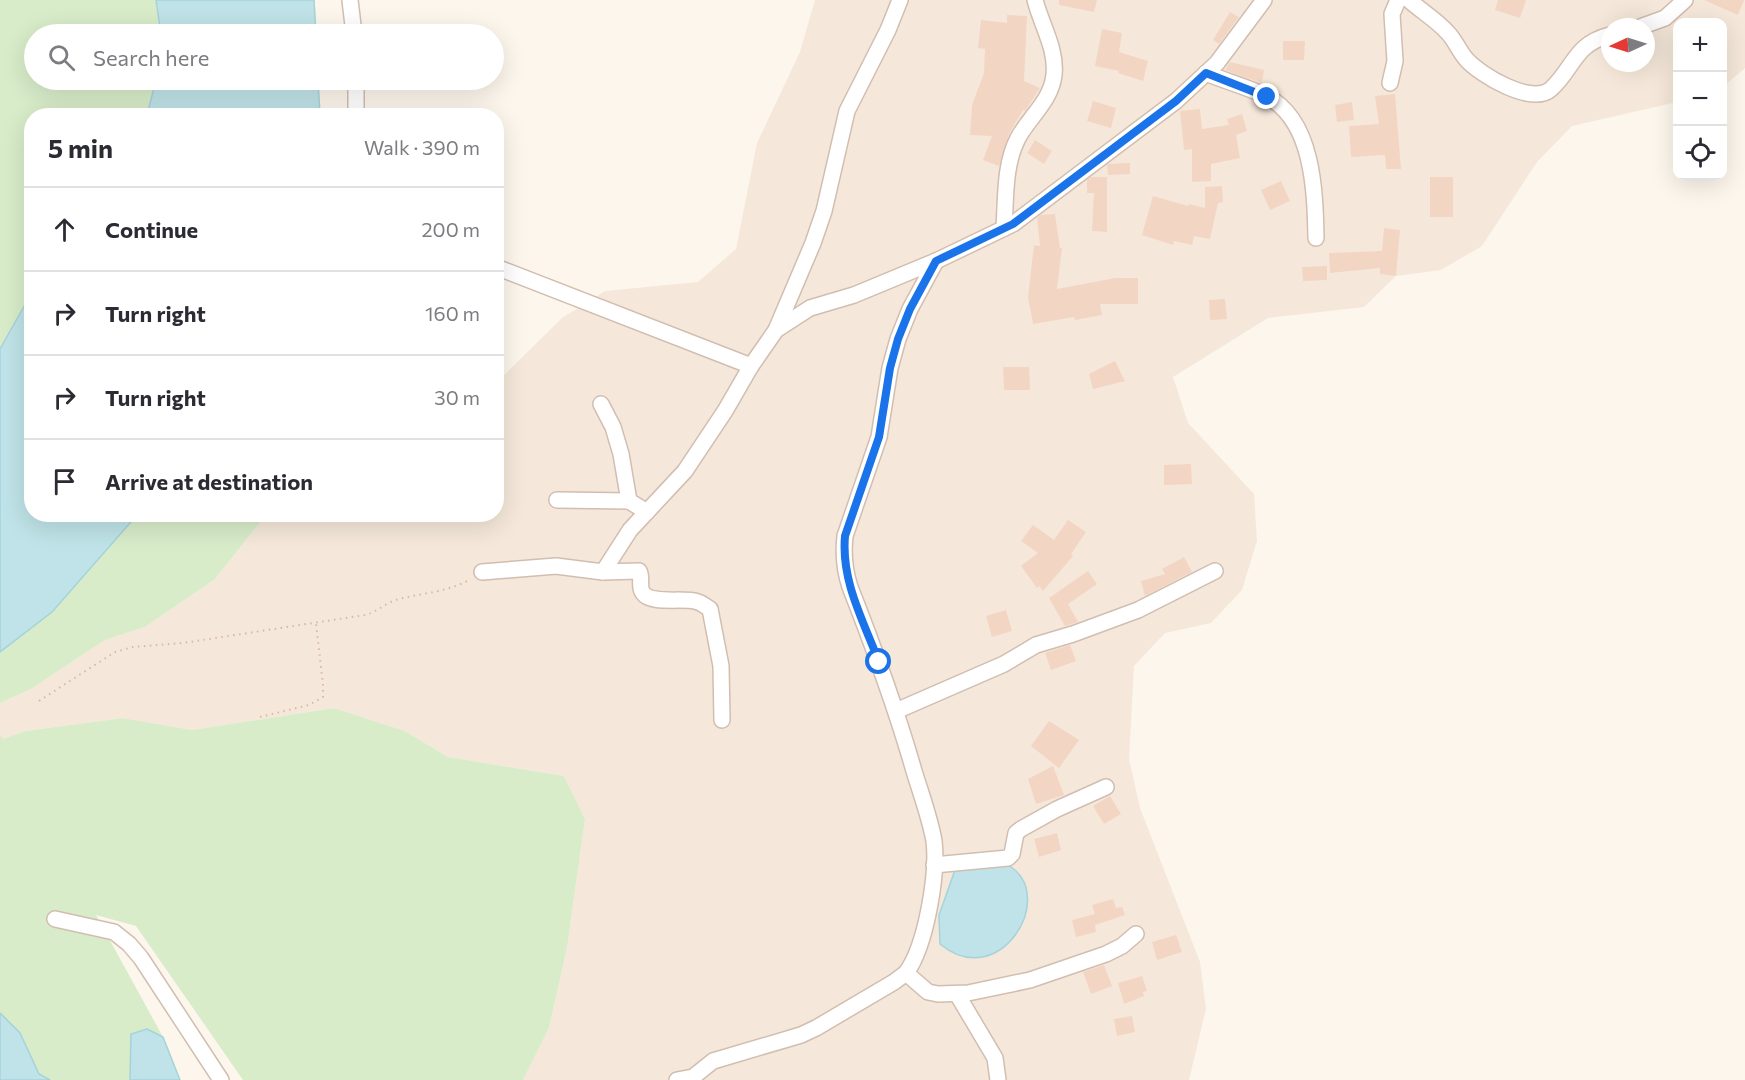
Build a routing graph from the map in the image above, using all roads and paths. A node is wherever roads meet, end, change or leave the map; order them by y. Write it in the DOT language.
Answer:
graph roads {
  1 [pos="350,0"];
  2 [pos="900,0"];
  3 [pos="1035,0"];
  4 [pos="1264,0"];
  5 [pos="1398,0"];
  6 [pos="1409,0"];
  7 [pos="1685,0"];
  8 [pos="1655,22"];
  9 [pos="353,24"];
  10 [pos="1601,37"];
  11 [pos="1206,73"];
  12 [pos="1390,83"];
  13 [pos="356,90"];
  14 [pos="356,108"];
  15 [pos="1004,228"];
  16 [pos="1316,238"];
  17 [pos="936,261"];
  18 [pos="504,270"];
  19 [pos="776,330"];
  20 [pos="751,366"];
  21 [pos="601,404"];
  22 [pos="557,500"];
  23 [pos="629,501"];
  24 [pos="647,512"];
  25 [pos="1215,571"];
  26 [pos="482,572"];
  27 [pos="603,572"];
  28 [pos="316,623"];
  29 [pos="39,701"];
  30 [pos="896,711"];
  31 [pos="260,717"];
  32 [pos="722,720"];
  33 [pos="1106,787"];
  34 [pos="934,865"];
  35 [pos="55,919"];
  36 [pos="1136,934"];
  37 [pos="906,973"];
  38 [pos="957,994"];
  39 [pos="221,1080"];
  40 [pos="677,1080"];
  41 [pos="998,1080"];
  1 -- 9 [label="street"];
  2 -- 19 [label="street"];
  3 -- 15 [label="street"];
  4 -- 11 [label="street"];
  5 -- 12 [label="street"];
  6 -- 10 [label="street"];
  7 -- 8 [label="street"];
  11 -- 15 [label="street"];
  11 -- 16 [label="street"];
  13 -- 14 [label="street"];
  15 -- 17 [label="street"];
  17 -- 19 [label="street"];
  17 -- 30 [label="street"];
  18 -- 20 [label="street"];
  19 -- 20 [label="street"];
  20 -- 24 [label="street"];
  21 -- 23 [label="street"];
  22 -- 23 [label="street"];
  23 -- 24 [label="street"];
  24 -- 27 [label="street"];
  25 -- 30 [label="street"];
  26 -- 27 [label="street"];
  26 -- 28 [label="path"];
  27 -- 32 [label="street"];
  28 -- 29 [label="path"];
  28 -- 31 [label="path"];
  30 -- 34 [label="street"];
  33 -- 34 [label="street"];
  34 -- 37 [label="street"];
  35 -- 39 [label="street"];
  36 -- 38 [label="street"];
  37 -- 38 [label="street"];
  37 -- 40 [label="street"];
  38 -- 41 [label="street"];
}
